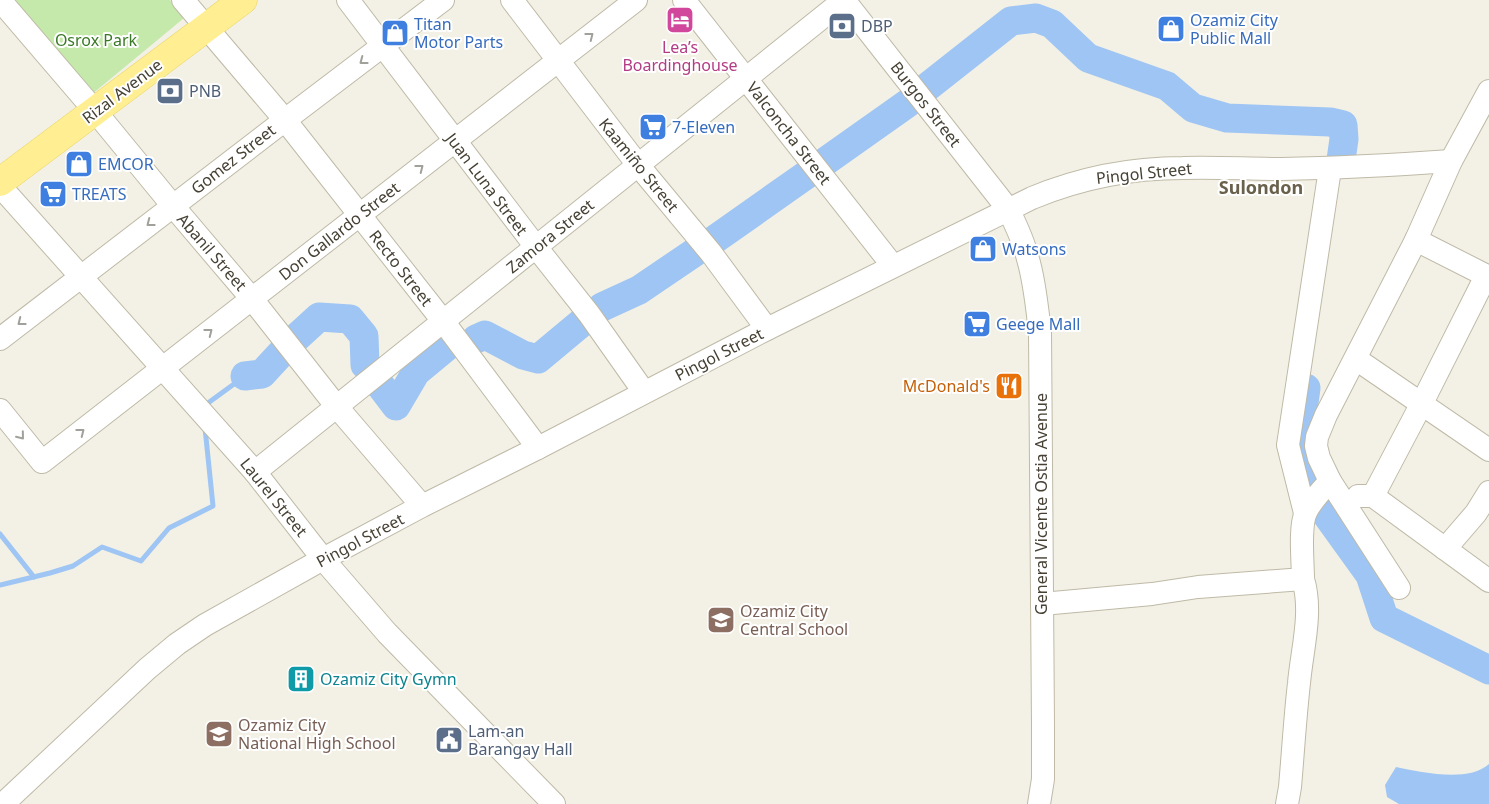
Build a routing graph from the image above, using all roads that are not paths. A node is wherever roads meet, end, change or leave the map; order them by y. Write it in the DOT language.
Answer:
graph roads {
  1 [pos="0,0"];
  2 [pos="183,0"];
  3 [pos="243,0"];
  4 [pos="348,0"];
  5 [pos="444,0"];
  6 [pos="512,0"];
  7 [pos="636,0"];
  8 [pos="684,0"];
  9 [pos="844,0"];
  10 [pos="206,29"];
  11 [pos="383,46"];
  12 [pos="558,61"];
  13 [pos="746,79"];
  14 [pos="1489,91"];
  15 [pos="96,111"];
  16 [pos="285,120"];
  17 [pos="455,141"];
  18 [pos="1451,161"];
  19 [pos="638,165"];
  20 [pos="1330,168"];
  21 [pos="0,182"];
  22 [pos="0,186"];
  23 [pos="173,206"];
  24 [pos="1008,209"];
  25 [pos="359,215"];
  26 [pos="1416,240"];
  27 [pos="536,248"];
  28 [pos="893,266"];
  29 [pos="81,276"];
  30 [pos="1488,277"];
  31 [pos="252,299"];
  32 [pos="443,321"];
  33 [pos="767,329"];
  34 [pos="0,339"];
  35 [pos="1356,359"];
  36 [pos="164,368"];
  37 [pos="644,392"];
  38 [pos="1422,403"];
  39 [pos="337,407"];
  40 [pos="0,410"];
  41 [pos="538,448"];
  42 [pos="1489,450"];
  43 [pos="256,472"];
  44 [pos="1335,488"];
  45 [pos="1489,492"];
  46 [pos="1373,496"];
  47 [pos="422,506"];
  48 [pos="1305,513"];
  49 [pos="1445,549"];
  50 [pos="324,559"];
  51 [pos="1303,579"];
  52 [pos="1489,581"];
  53 [pos="1399,588"];
  54 [pos="1042,604"];
  55 [pos="2,804"];
  56 [pos="554,804"];
  57 [pos="1039,804"];
  58 [pos="1287,804"];
  1 -- 15 [label="street, Abanil Street"];
  2 -- 10 [label="street, Recto Street"];
  3 -- 10 [label="main road, Rizal Avenue"];
  4 -- 11 [label="street, Juan Luna Street"];
  5 -- 11 [label="street, Gomez Street"];
  6 -- 12 [label="street, Kaamiño Street"];
  12 -- 7 [label="street, Don Gallardo Street, one-way"];
  8 -- 13 [label="street, Valconcha Street"];
  9 -- 13 [label="street, Zamora Street"];
  9 -- 24 [label="street, Burgos Street"];
  10 -- 15 [label="main road, Rizal Avenue"];
  10 -- 16 [label="street, Recto Street"];
  11 -- 16 [label="street, Gomez Street, one-way"];
  11 -- 17 [label="street, Juan Luna Street"];
  12 -- 17 [label="street, Don Gallardo Street"];
  12 -- 19 [label="street, Kaamiño Street"];
  13 -- 19 [label="street, Zamora Street"];
  13 -- 28 [label="street, Valconcha Street"];
  14 -- 18 [label="street"];
  15 -- 21 [label="main road, Rizal Avenue"];
  15 -- 23 [label="street, Abanil Street"];
  16 -- 23 [label="street, Gomez Street"];
  16 -- 25 [label="street, Recto Street"];
  25 -- 17 [label="street, Don Gallardo Street, one-way"];
  17 -- 27 [label="street, Juan Luna Street"];
  18 -- 20 [label="street, Pingol Street"];
  18 -- 26 [label="street"];
  19 -- 27 [label="street, Zamora Street"];
  19 -- 33 [label="street, Kaamiño Street"];
  20 -- 24 [label="street, Pingol Street"];
  20 -- 48 [label="street"];
  22 -- 29 [label="street, Laurel Street"];
  23 -- 29 [label="street, Gomez Street, one-way"];
  23 -- 31 [label="street, Abanil Street"];
  24 -- 28 [label="street, Pingol Street"];
  24 -- 54 [label="street, General Vicente Ostia Avenue"];
  25 -- 31 [label="street, Don Gallardo Street"];
  25 -- 32 [label="street, Recto Street"];
  26 -- 30 [label="street"];
  26 -- 35 [label="street"];
  27 -- 32 [label="street, Zamora Street"];
  27 -- 37 [label="street, Juan Luna Street"];
  28 -- 33 [label="street, Pingol Street"];
  29 -- 34 [label="street, Gomez Street, one-way"];
  29 -- 36 [label="street, Laurel Street"];
  30 -- 38 [label="street"];
  36 -- 31 [label="street, Don Gallardo Street, one-way"];
  31 -- 39 [label="street, Abanil Street"];
  32 -- 39 [label="street, Zamora Street"];
  32 -- 41 [label="street, Recto Street"];
  33 -- 37 [label="street, Pingol Street"];
  35 -- 38 [label="street"];
  35 -- 44 [label="street"];
  40 -- 36 [label="street, Don Gallardo Street, one-way"];
  36 -- 43 [label="street, Laurel Street"];
  37 -- 41 [label="street, Pingol Street"];
  38 -- 42 [label="street"];
  38 -- 46 [label="street"];
  39 -- 43 [label="street, Zamora Street"];
  39 -- 47 [label="street, Abanil Street"];
  41 -- 47 [label="street, Pingol Street"];
  43 -- 50 [label="street, Laurel Street"];
  44 -- 46 [label="street"];
  44 -- 48 [label="street"];
  44 -- 53 [label="street"];
  45 -- 49 [label="street"];
  46 -- 49 [label="street"];
  47 -- 50 [label="street, Pingol Street"];
  48 -- 51 [label="street"];
  49 -- 52 [label="street"];
  50 -- 55 [label="street, Pingol Street"];
  50 -- 56 [label="street, Laurel Street"];
  51 -- 54 [label="street"];
  51 -- 58 [label="street"];
  54 -- 57 [label="street, General Vicente Ostia Avenue"];
}
